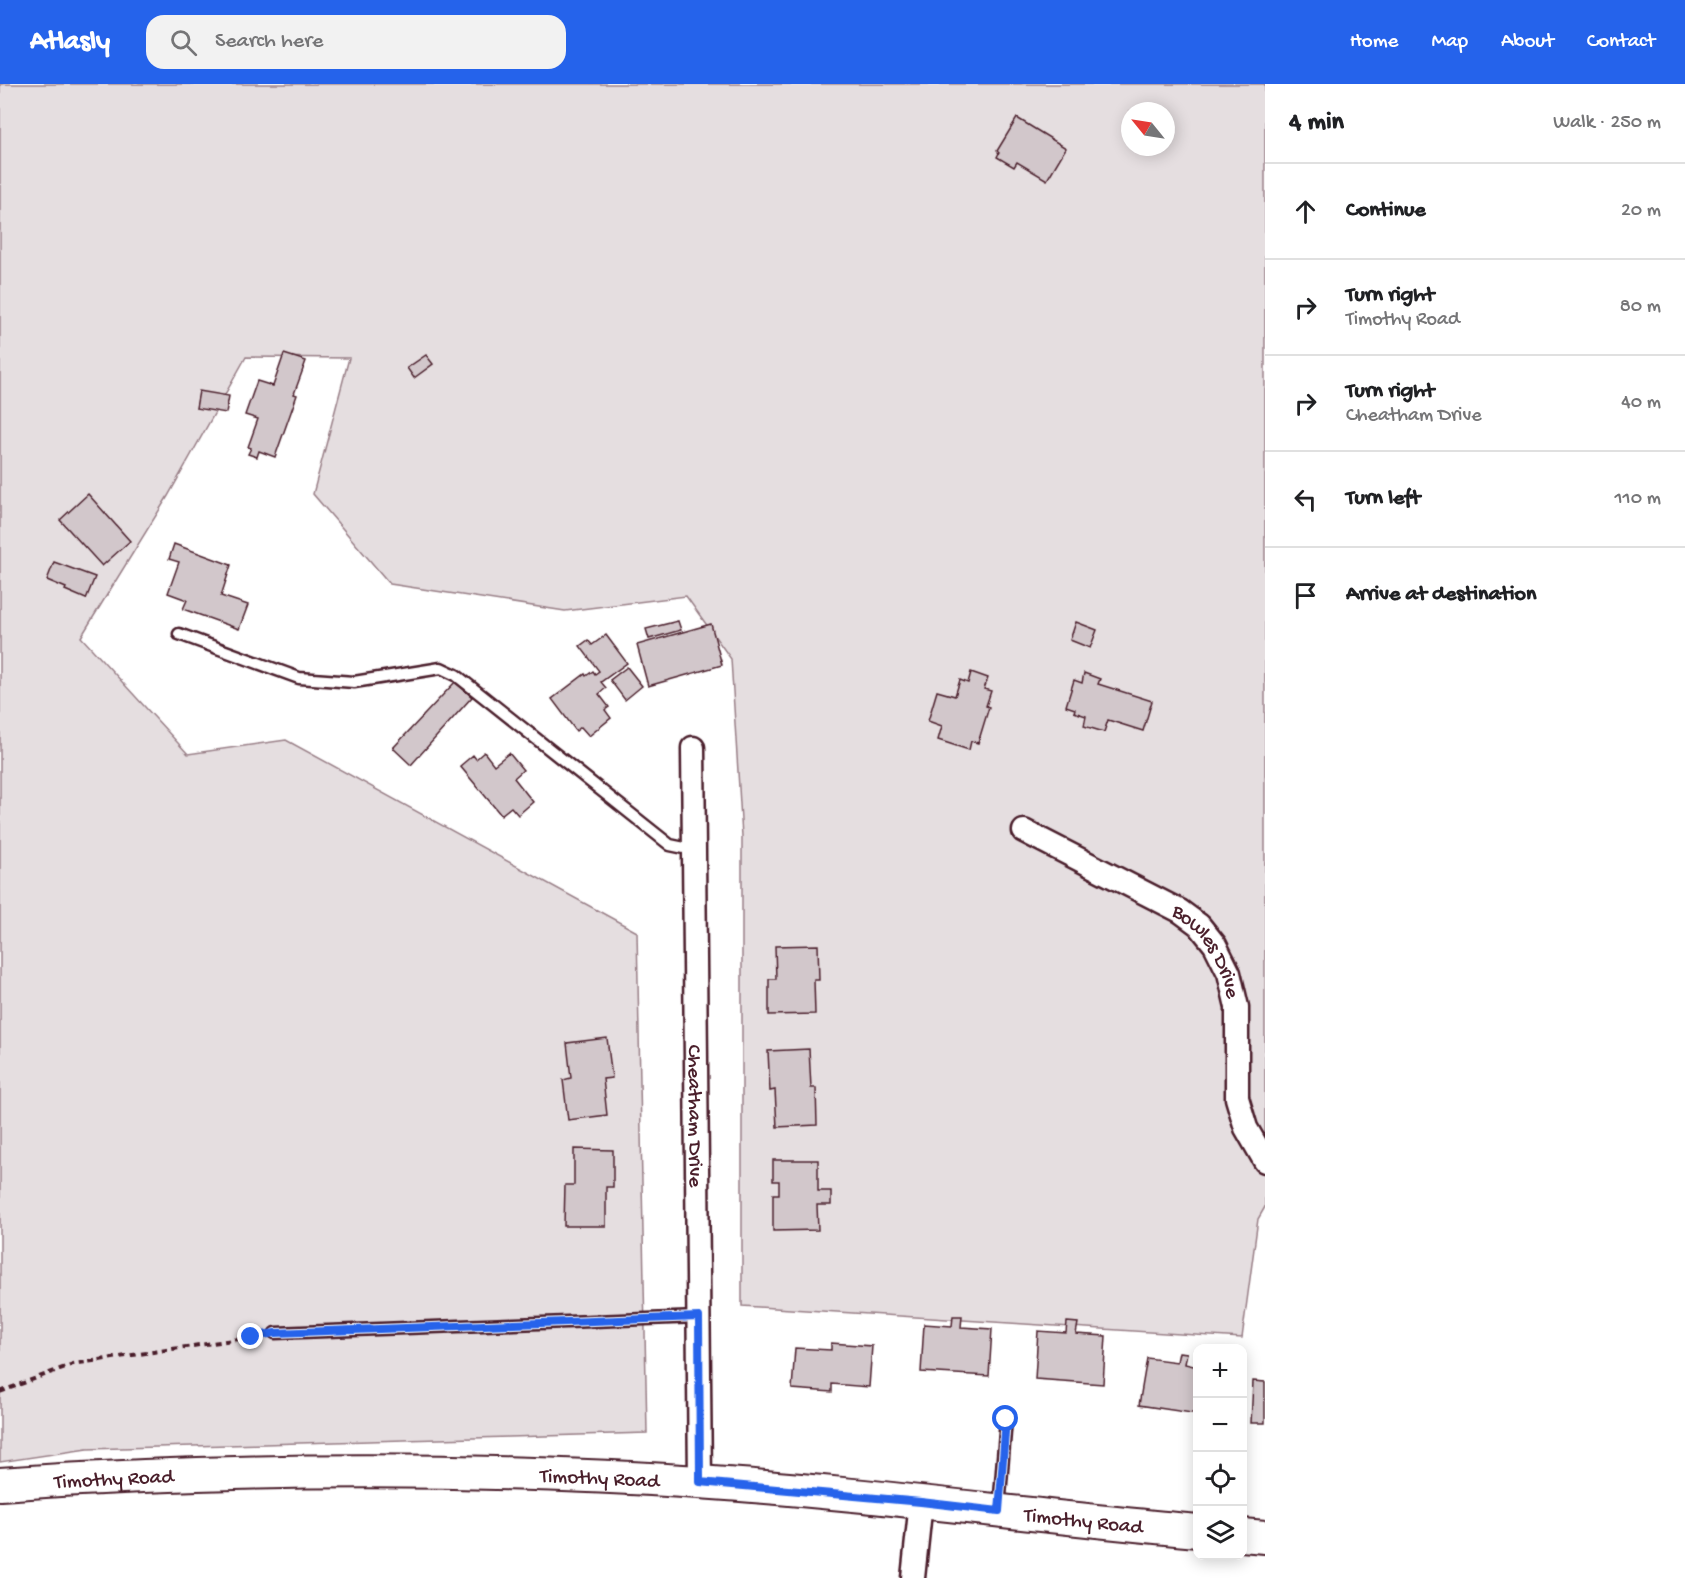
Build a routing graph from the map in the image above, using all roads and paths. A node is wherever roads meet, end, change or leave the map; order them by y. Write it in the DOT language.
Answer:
graph roads {
  1 [pos="179,634"];
  2 [pos="693,748"];
  3 [pos="1024,831"];
  4 [pos="694,850"];
  5 [pos="1265,1161"];
  6 [pos="699,1317"];
  7 [pos="275,1333"];
  8 [pos="0,1392"];
  9 [pos="1006,1419"];
  10 [pos="700,1482"];
  11 [pos="0,1484"];
  12 [pos="921,1502"];
  13 [pos="999,1511"];
  14 [pos="1193,1531"];
  15 [pos="1247,1535"];
  16 [pos="1265,1537"];
  17 [pos="913,1578"];
  1 -- 4 [label="lane"];
  2 -- 4 [label="street, Cheatham Drive"];
  3 -- 5 [label="street, Bowles Drive"];
  4 -- 6 [label="street, Cheatham Drive"];
  6 -- 7 [label="lane"];
  6 -- 10 [label="street, Cheatham Drive"];
  7 -- 8 [label="path"];
  9 -- 13 [label="lane"];
  10 -- 11 [label="main road, Timothy Road"];
  10 -- 12 [label="main road, Timothy Road"];
  12 -- 13 [label="main road, Timothy Road"];
  12 -- 17 [label="street"];
  13 -- 14 [label="main road, Timothy Road"];
  15 -- 16 [label="main road"];
}
